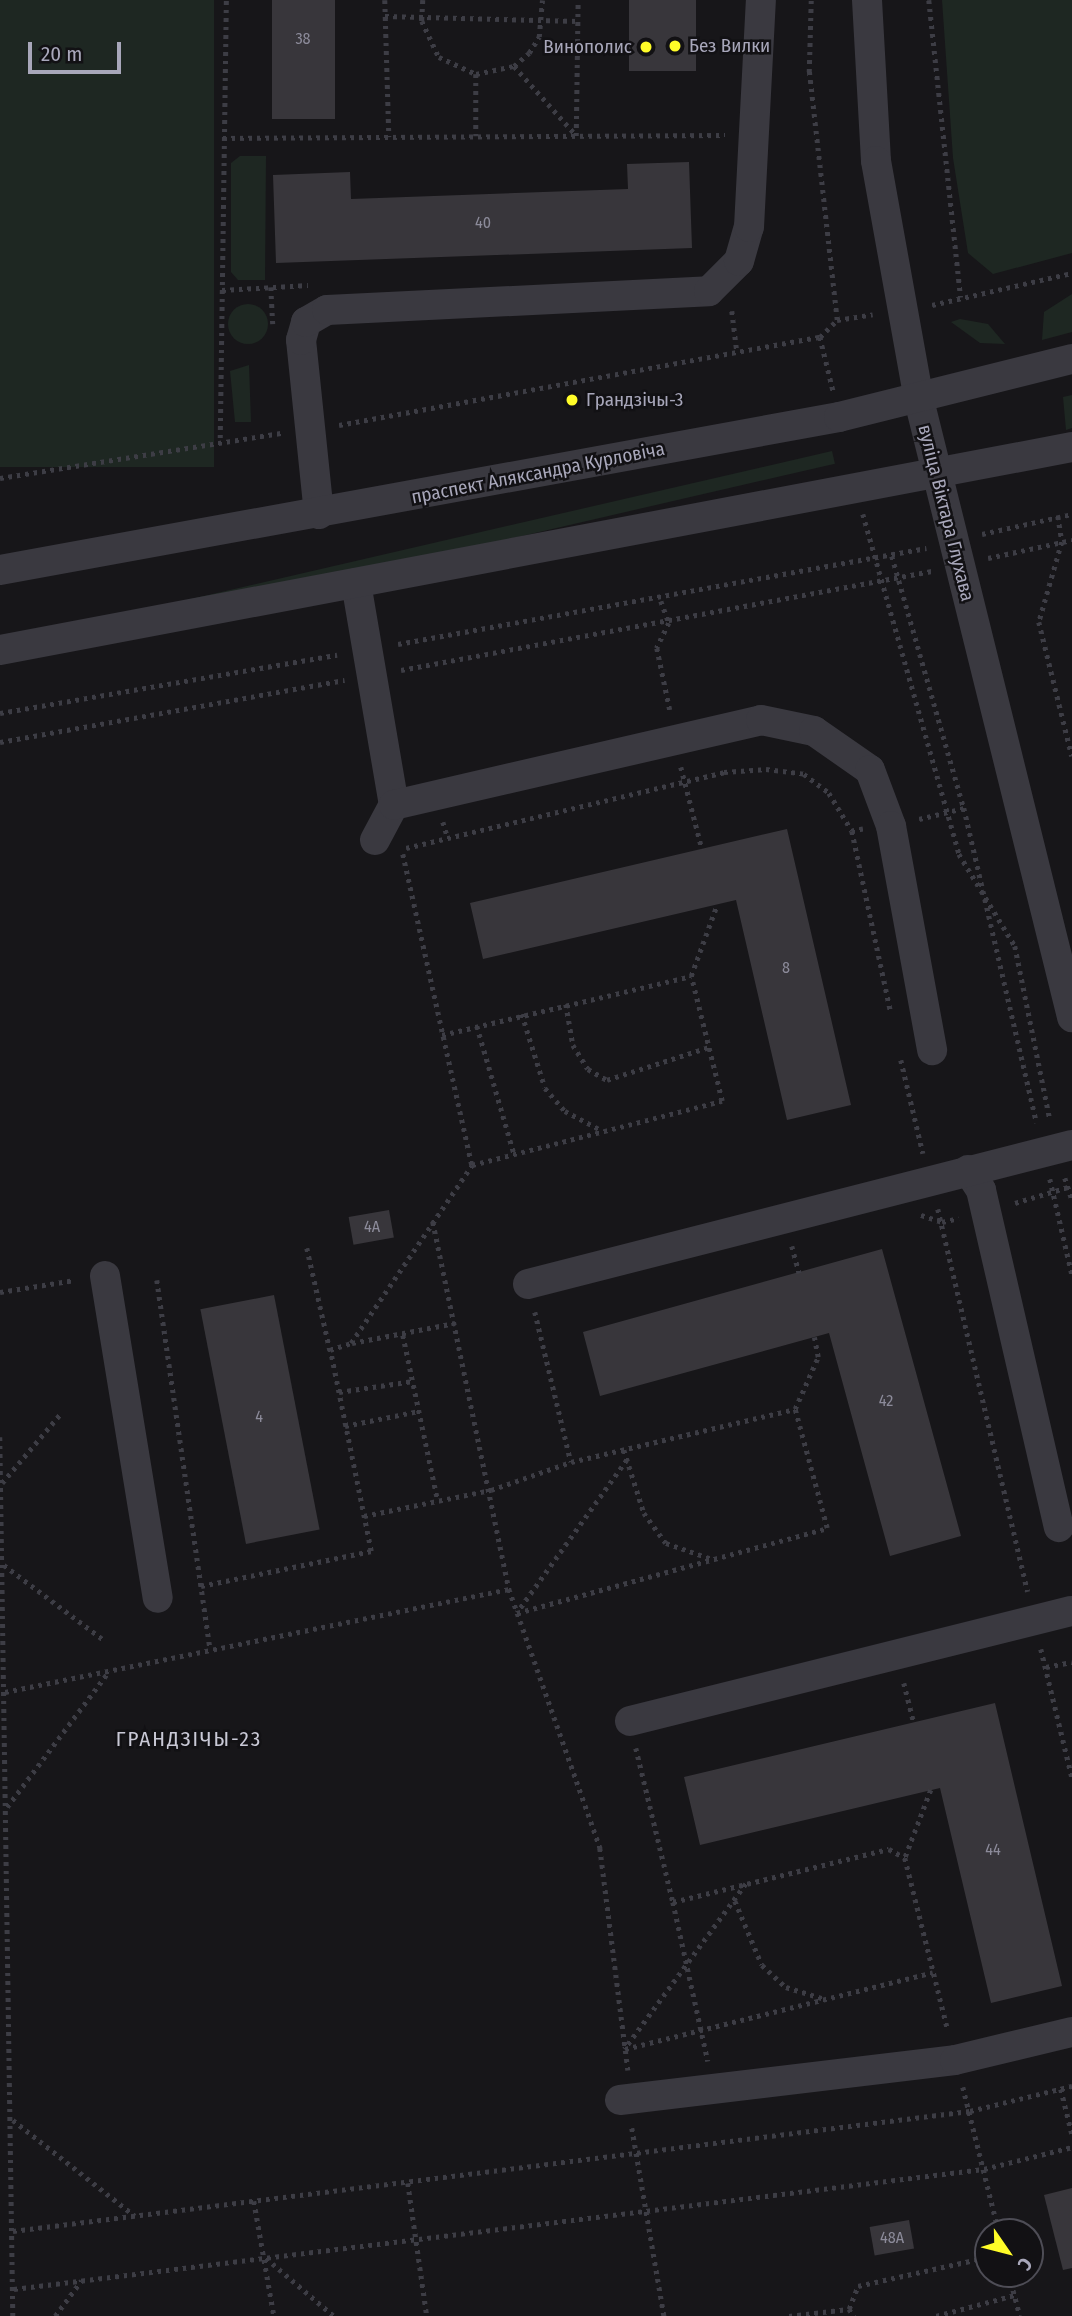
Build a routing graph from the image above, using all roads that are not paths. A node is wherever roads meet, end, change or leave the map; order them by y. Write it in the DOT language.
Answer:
graph roads {
  1 [pos="761,0"];
  2 [pos="867,0"];
  3 [pos="1072,359"];
  4 [pos="919,400"];
  5 [pos="1072,447"];
  6 [pos="934,473"];
  7 [pos="320,514"];
  8 [pos="0,570"];
  9 [pos="356,583"];
  10 [pos="0,650"];
  11 [pos="394,805"];
  12 [pos="375,840"];
  13 [pos="1072,1017"];
  14 [pos="932,1050"];
  15 [pos="1058,1149"];
  16 [pos="968,1170"];
  17 [pos="105,1276"];
  18 [pos="528,1284"];
  19 [pos="1059,1527"];
  20 [pos="158,1598"];
  21 [pos="1072,1611"];
  22 [pos="630,1721"];
  23 [pos="1072,2032"];
  24 [pos="624,2100"];
  1 -- 7 [label="street"];
  2 -- 4 [label="street, вуліца Віктара Глухава"];
  3 -- 4 [label="street, праспект Аляксандра Курловіча"];
  4 -- 6 [label="street, вуліца Віктара Глухава"];
  4 -- 7 [label="street, праспект Аляксандра Курловіча"];
  5 -- 6 [label="street"];
  6 -- 9 [label="street"];
  6 -- 13 [label="street, вуліца Віктара Глухава"];
  7 -- 8 [label="street, праспект Аляксандра Курловіча"];
  9 -- 10 [label="street"];
  9 -- 11 [label="street"];
  11 -- 12 [label="street"];
  11 -- 14 [label="street"];
  15 -- 16 [label="street"];
  16 -- 18 [label="street"];
  16 -- 19 [label="street"];
  17 -- 20 [label="street"];
  21 -- 22 [label="street"];
  23 -- 24 [label="street"];
}
